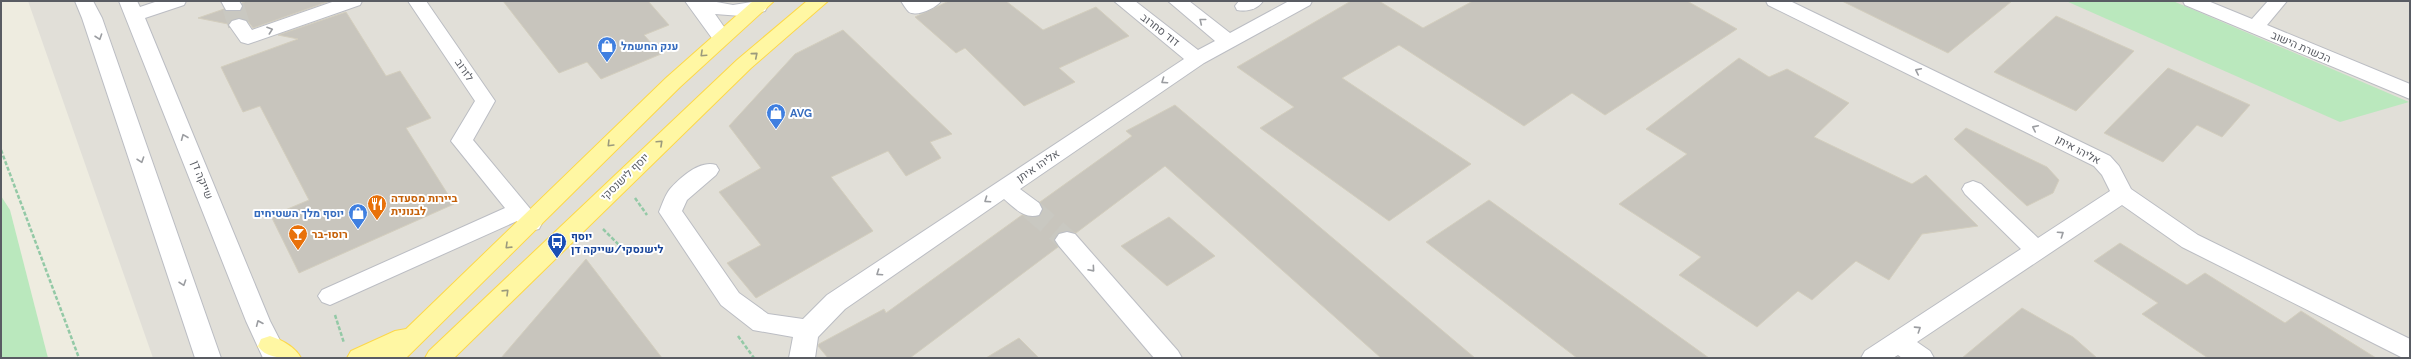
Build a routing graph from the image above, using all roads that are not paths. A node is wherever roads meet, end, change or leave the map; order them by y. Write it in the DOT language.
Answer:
graph roads {
  1 [pos="84,1"];
  2 [pos="177,1"];
  3 [pos="353,1"];
  4 [pos="417,1"];
  5 [pos="694,1"];
  6 [pos="819,1"];
  7 [pos="910,1"];
  8 [pos="932,1"];
  9 [pos="1123,1"];
  10 [pos="1177,1"];
  11 [pos="1303,1"];
  12 [pos="1775,1"];
  13 [pos="2192,1"];
  14 [pos="2278,1"];
  15 [pos="761,4"];
  16 [pos="132,8"];
  17 [pos="239,25"];
  18 [pos="2254,28"];
  19 [pos="721,37"];
  20 [pos="1228,41"];
  21 [pos="1197,59"];
  22 [pos="2410,92"];
  23 [pos="708,170"];
  24 [pos="1005,188"];
  25 [pos="1973,189"];
  26 [pos="2122,194"];
  27 [pos="1031,209"];
  28 [pos="526,216"];
  29 [pos="1067,240"];
  30 [pos="2036,250"];
  31 [pos="330,296"];
  32 [pos="487,310"];
  33 [pos="420,331"];
  34 [pos="205,348"];
  35 [pos="801,349"];
  36 [pos="2410,350"];
  37 [pos="1888,352"];
  38 [pos="278,354"];
  39 [pos="218,358"];
  40 [pos="360,358"];
  41 [pos="390,358"];
  42 [pos="438,358"];
  43 [pos="451,358"];
  44 [pos="1169,358"];
  45 [pos="1921,358"];
  1 -- 34 [label="street, one-way"];
  2 -- 16 [label="street"];
  17 -- 3 [label="street, one-way"];
  4 -- 28 [label="street, לזרוב"];
  5 -- 15 [label="street"];
  5 -- 19 [label="street"];
  32 -- 6 [label="main road, יוסף לישנסקי, one-way"];
  7 -- 8 [label="street"];
  9 -- 21 [label="street, דוד סחרוב"];
  20 -- 10 [label="street, one-way"];
  11 -- 20 [label="street, אליהו איתן"];
  26 -- 12 [label="street, אליהו איתן, one-way"];
  13 -- 18 [label="street, הכשרת הישוב"];
  14 -- 18 [label="street"];
  15 -- 19 [label="main road"];
  38 -- 16 [label="street, שייקה דן, one-way"];
  18 -- 22 [label="street, הכשרת הישוב"];
  19 -- 28 [label="main road, one-way"];
  20 -- 21 [label="street, אליהו איתן"];
  21 -- 24 [label="street, אליהו איתן, one-way"];
  23 -- 35 [label="street"];
  24 -- 27 [label="street"];
  24 -- 35 [label="street, אליהו איתן, one-way"];
  25 -- 30 [label="street"];
  30 -- 26 [label="street, one-way"];
  26 -- 36 [label="street"];
  28 -- 31 [label="street"];
  28 -- 33 [label="main road, one-way"];
  29 -- 44 [label="street, one-way"];
  37 -- 30 [label="street, one-way"];
  32 -- 42 [label="main road, יוסף לישנסקי"];
  32 -- 43 [label="street"];
  33 -- 40 [label="main road"];
  33 -- 41 [label="main road"];
  34 -- 39 [label="street"];
  37 -- 45 [label="street"];
}
